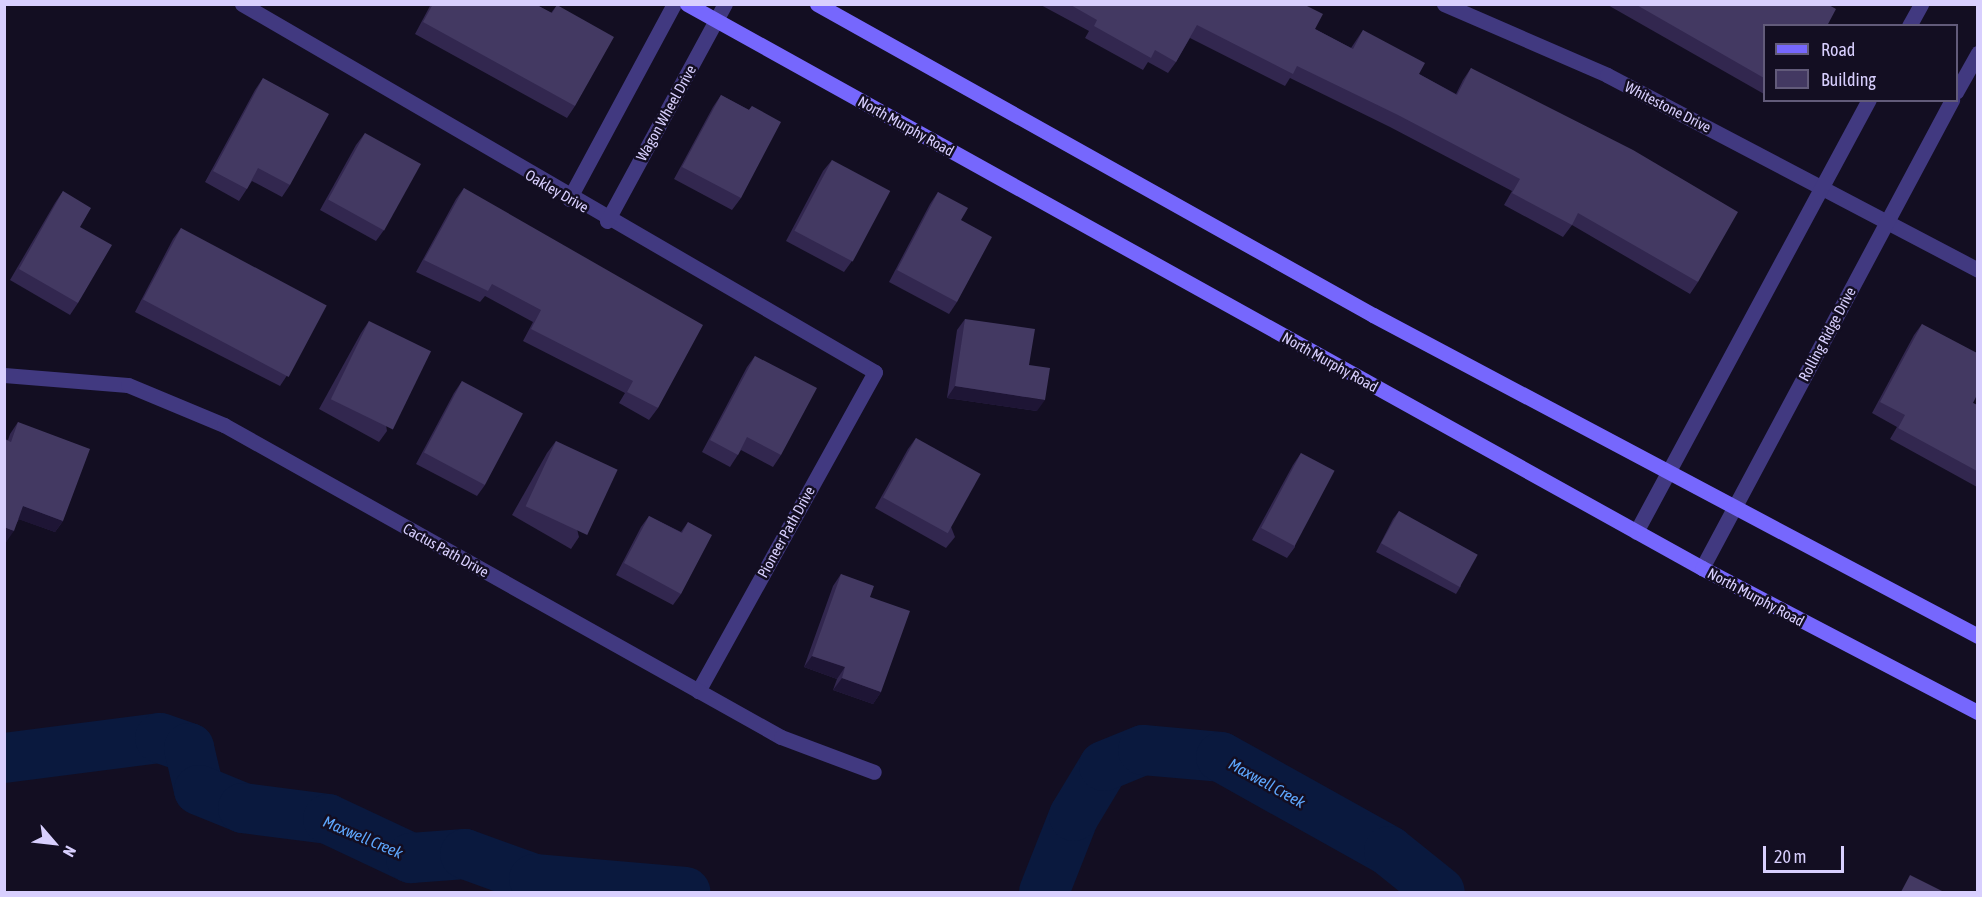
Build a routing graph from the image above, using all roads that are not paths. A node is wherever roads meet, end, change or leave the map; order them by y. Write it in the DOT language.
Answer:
graph roads {
  1 [pos="242,4"];
  2 [pos="674,4"];
  3 [pos="687,4"];
  4 [pos="725,4"];
  5 [pos="817,4"];
  6 [pos="1443,4"];
  7 [pos="1921,4"];
  8 [pos="717,20"];
  9 [pos="1911,24"];
  10 [pos="1977,53"];
  11 [pos="1958,88"];
  12 [pos="1868,102"];
  13 [pos="1951,102"];
  14 [pos="1822,187"];
  15 [pos="569,199"];
  16 [pos="608,221"];
  17 [pos="1886,221"];
  18 [pos="1977,270"];
  19 [pos="875,372"];
  20 [pos="4,375"];
  21 [pos="1668,472"];
  22 [pos="1734,510"];
  23 [pos="1636,532"];
  24 [pos="1702,568"];
  25 [pos="1977,636"];
  26 [pos="698,692"];
  27 [pos="1977,712"];
  28 [pos="874,772"];
  1 -- 15 [label="street, Oakley Drive"];
  2 -- 15 [label="street"];
  3 -- 8 [label="main road, North Murphy Road"];
  4 -- 8 [label="street, Wagon Wheel Drive"];
  5 -- 21 [label="main road"];
  6 -- 14 [label="street, Whitestone Drive"];
  7 -- 9 [label="street"];
  8 -- 16 [label="street, Wagon Wheel Drive"];
  8 -- 23 [label="main road, North Murphy Road"];
  10 -- 11 [label="street"];
  12 -- 14 [label="street"];
  13 -- 17 [label="street, Rolling Ridge Drive"];
  14 -- 17 [label="street, Whitestone Drive"];
  14 -- 21 [label="street"];
  15 -- 16 [label="street, Oakley Drive"];
  16 -- 19 [label="street, Oakley Drive"];
  17 -- 18 [label="street, Whitestone Drive"];
  17 -- 22 [label="street, Rolling Ridge Drive"];
  19 -- 26 [label="street, Pioneer Path Drive"];
  20 -- 26 [label="street, Cactus Path Drive"];
  21 -- 22 [label="main road"];
  21 -- 23 [label="street"];
  22 -- 24 [label="street, Rolling Ridge Drive"];
  22 -- 25 [label="main road"];
  23 -- 24 [label="main road, North Murphy Road"];
  24 -- 27 [label="main road, North Murphy Road"];
  26 -- 28 [label="street, Cactus Path Drive"];
}
